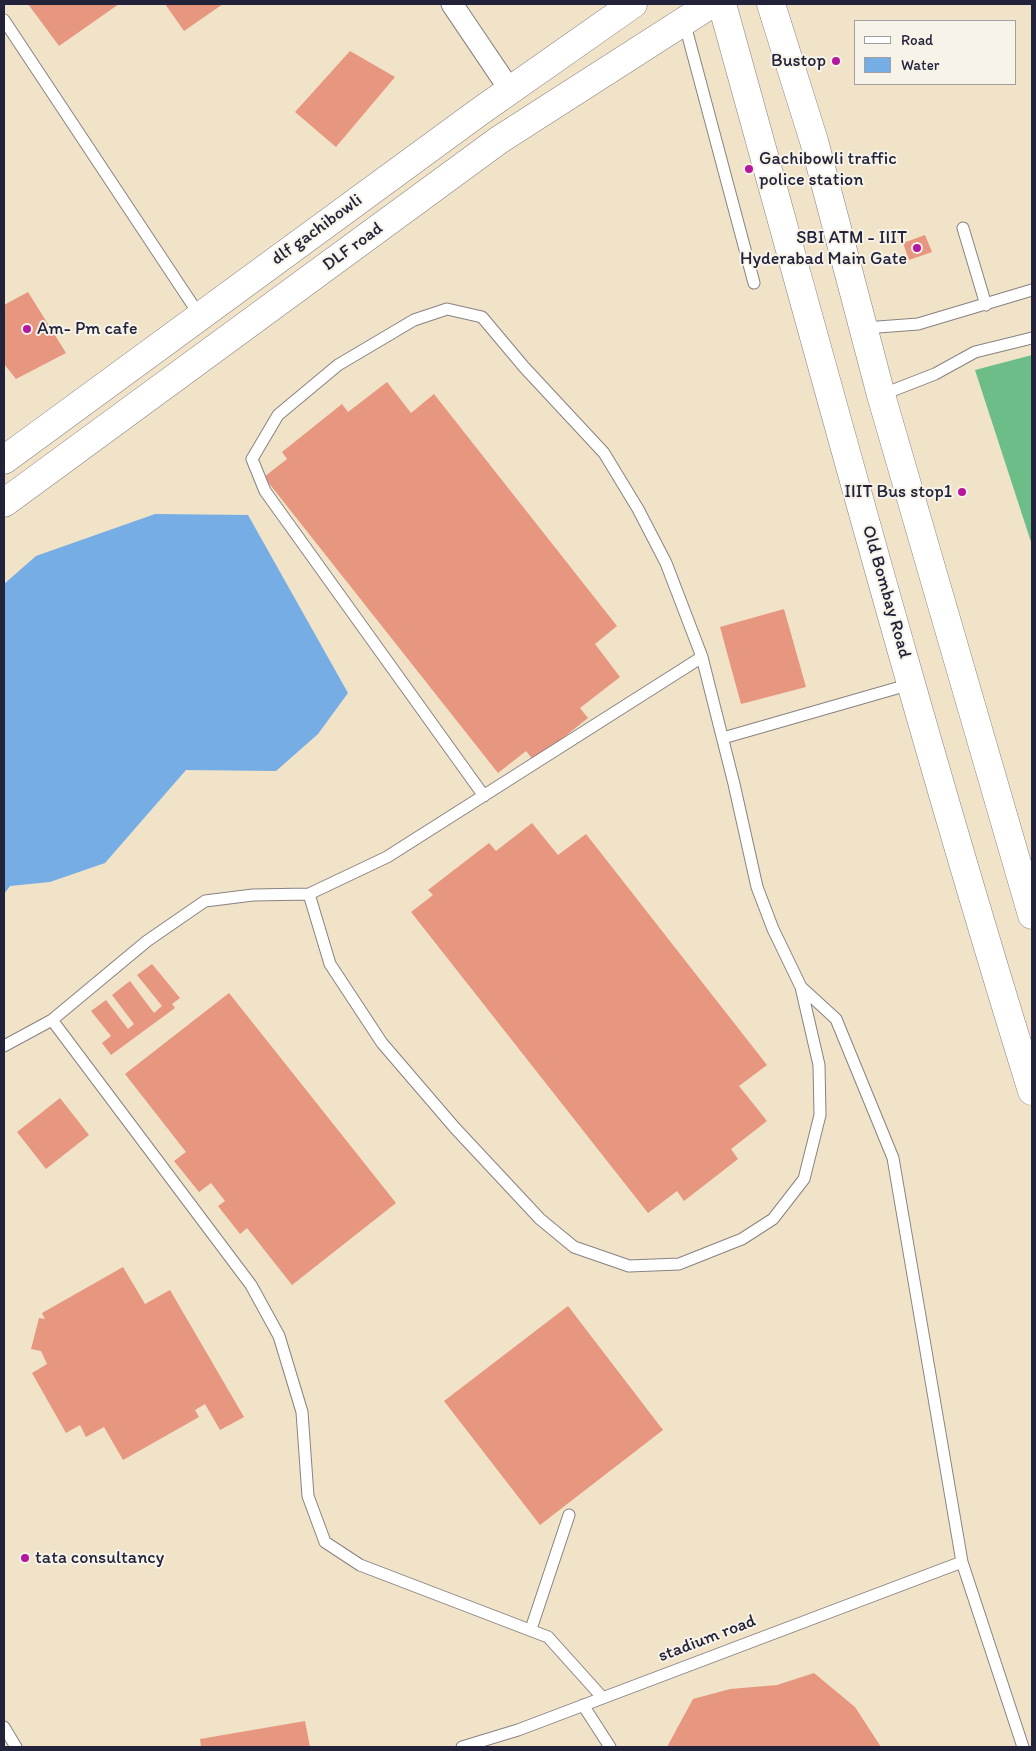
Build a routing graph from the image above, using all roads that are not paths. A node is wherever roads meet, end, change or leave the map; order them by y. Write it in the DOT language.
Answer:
graph roads {
  1 [pos="452,4"];
  2 [pos="633,4"];
  3 [pos="711,4"];
  4 [pos="722,4"];
  5 [pos="771,4"];
  6 [pos="4,20"];
  7 [pos="684,21"];
  8 [pos="510,90"];
  9 [pos="963,228"];
  10 [pos="754,283"];
  11 [pos="1032,290"];
  12 [pos="986,305"];
  13 [pos="200,316"];
  14 [pos="865,328"];
  15 [pos="1032,338"];
  16 [pos="882,395"];
  17 [pos="4,460"];
  18 [pos="4,503"];
  19 [pos="702,657"];
  20 [pos="912,684"];
  21 [pos="723,738"];
  22 [pos="484,796"];
  23 [pos="309,894"];
  24 [pos="1032,915"];
  25 [pos="801,987"];
  26 [pos="52,1020"];
  27 [pos="4,1046"];
  28 [pos="1032,1091"];
  29 [pos="569,1516"];
  30 [pos="962,1562"];
  31 [pos="531,1630"];
  32 [pos="602,1697"];
  33 [pos="583,1705"];
  34 [pos="4,1727"];
  35 [pos="16,1747"];
  36 [pos="462,1747"];
  37 [pos="610,1747"];
  38 [pos="1023,1747"];
  1 -- 8 [label="street"];
  2 -- 8 [label="main road, dlf gachibowli"];
  3 -- 7 [label="main road, DLF road"];
  4 -- 20 [label="main road, Old Bombay Road"];
  5 -- 14 [label="main road"];
  6 -- 13 [label="lane"];
  7 -- 10 [label="lane"];
  7 -- 18 [label="main road, DLF road"];
  8 -- 13 [label="main road, dlf gachibowli"];
  9 -- 12 [label="lane"];
  11 -- 12 [label="lane"];
  12 -- 14 [label="lane"];
  13 -- 17 [label="main road, dlf gachibowli"];
  14 -- 16 [label="main road"];
  15 -- 16 [label="lane"];
  16 -- 24 [label="main road"];
  19 -- 21 [label="lane"];
  19 -- 22 [label="lane"];
  19 -- 22 [label="lane"];
  20 -- 21 [label="lane"];
  20 -- 28 [label="main road, Old Bombay Road"];
  21 -- 25 [label="lane"];
  22 -- 23 [label="lane"];
  23 -- 25 [label="lane"];
  23 -- 26 [label="lane"];
  25 -- 30 [label="lane"];
  26 -- 27 [label="lane"];
  26 -- 31 [label="lane"];
  29 -- 31 [label="lane"];
  30 -- 32 [label="lane, stadium road"];
  30 -- 38 [label="lane"];
  31 -- 32 [label="lane"];
  32 -- 33 [label="lane, stadium road"];
  33 -- 36 [label="lane, stadium road"];
  33 -- 37 [label="lane"];
  34 -- 35 [label="lane"];
}
